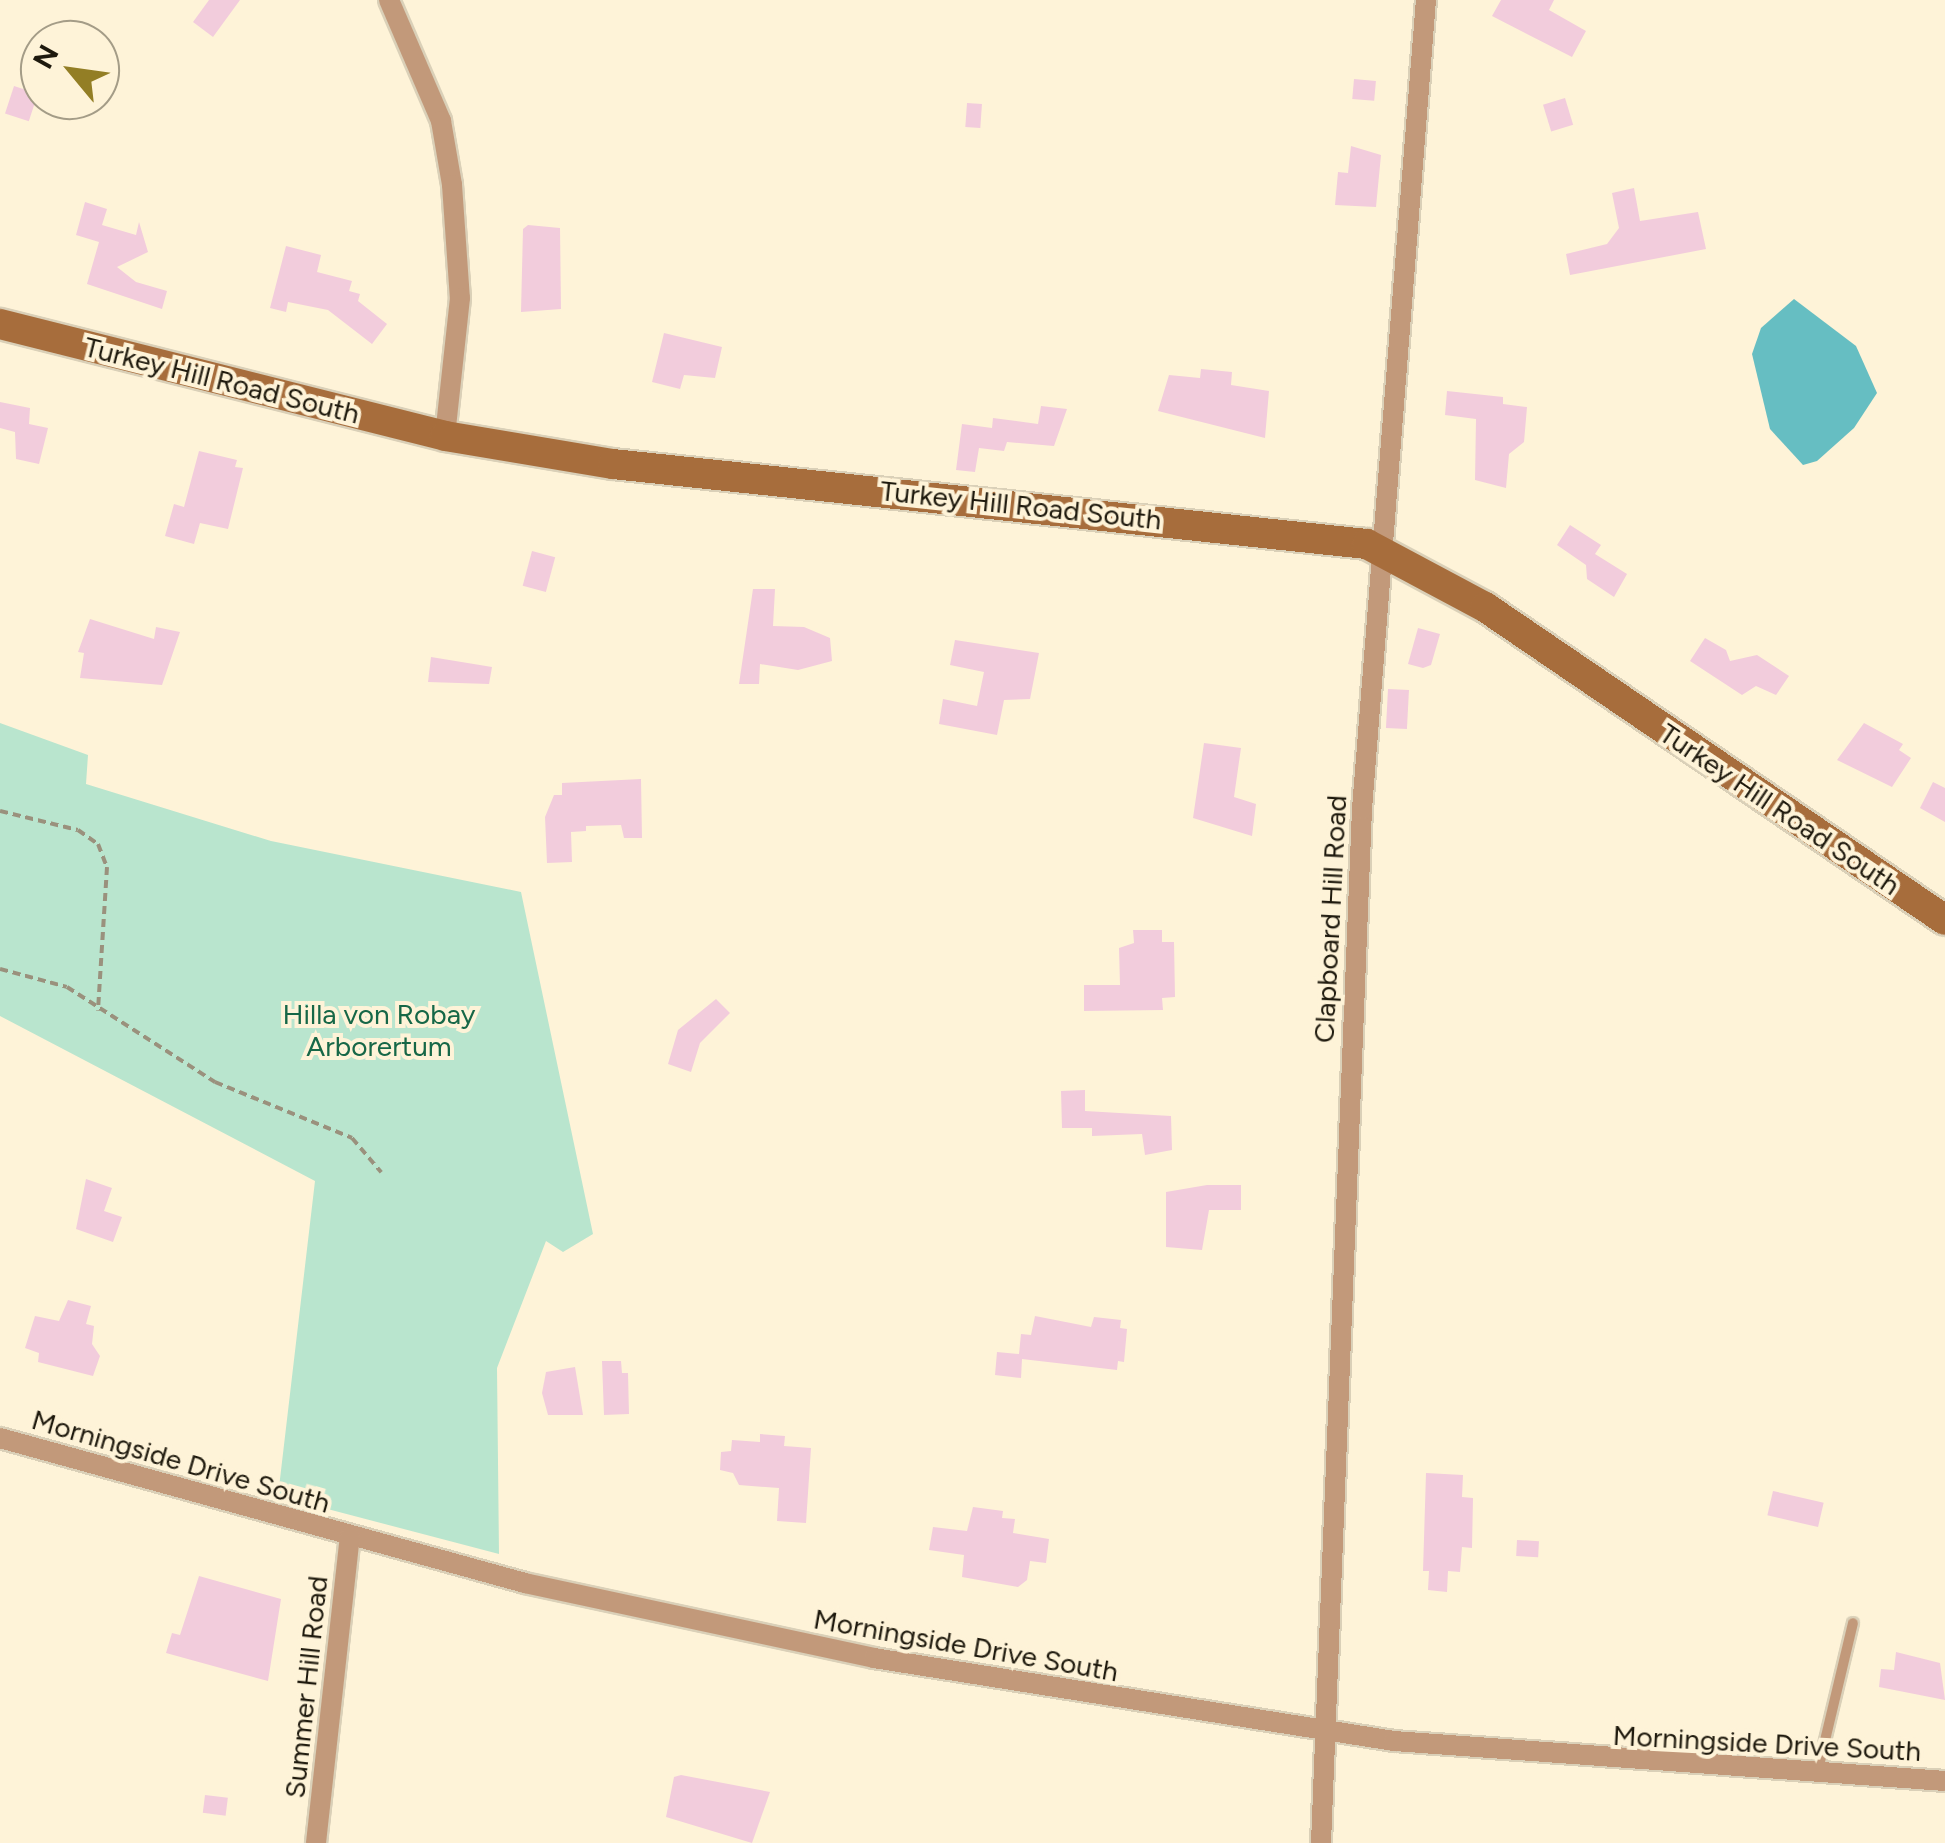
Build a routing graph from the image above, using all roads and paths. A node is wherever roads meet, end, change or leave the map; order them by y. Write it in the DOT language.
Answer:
graph roads {
  1 [pos="390,0"];
  2 [pos="1426,0"];
  3 [pos="0,324"];
  4 [pos="445,436"];
  5 [pos="1383,550"];
  6 [pos="0,811"];
  7 [pos="1945,920"];
  8 [pos="0,969"];
  9 [pos="98,1011"];
  10 [pos="382,1172"];
  11 [pos="0,1438"];
  12 [pos="350,1537"];
  13 [pos="1853,1622"];
  14 [pos="1325,1732"];
  15 [pos="1817,1775"];
  16 [pos="1945,1781"];
  17 [pos="316,1843"];
  18 [pos="1322,1843"];
  1 -- 4 [label="street"];
  2 -- 5 [label="street, Clapboard Hill Road"];
  3 -- 4 [label="street, Turkey Hill Road South"];
  4 -- 5 [label="street, Turkey Hill Road South"];
  5 -- 7 [label="street, Turkey Hill Road South"];
  5 -- 14 [label="street, Clapboard Hill Road"];
  6 -- 9 [label="path"];
  8 -- 9 [label="path"];
  9 -- 10 [label="path"];
  11 -- 12 [label="street, Morningside Drive South"];
  12 -- 14 [label="street, Morningside Drive South"];
  12 -- 17 [label="street, Summer Hill Road"];
  13 -- 15 [label="lane"];
  14 -- 15 [label="street, Morningside Drive South"];
  14 -- 18 [label="street, Clapboard Hill Road"];
  15 -- 16 [label="street, Morningside Drive South"];
}
